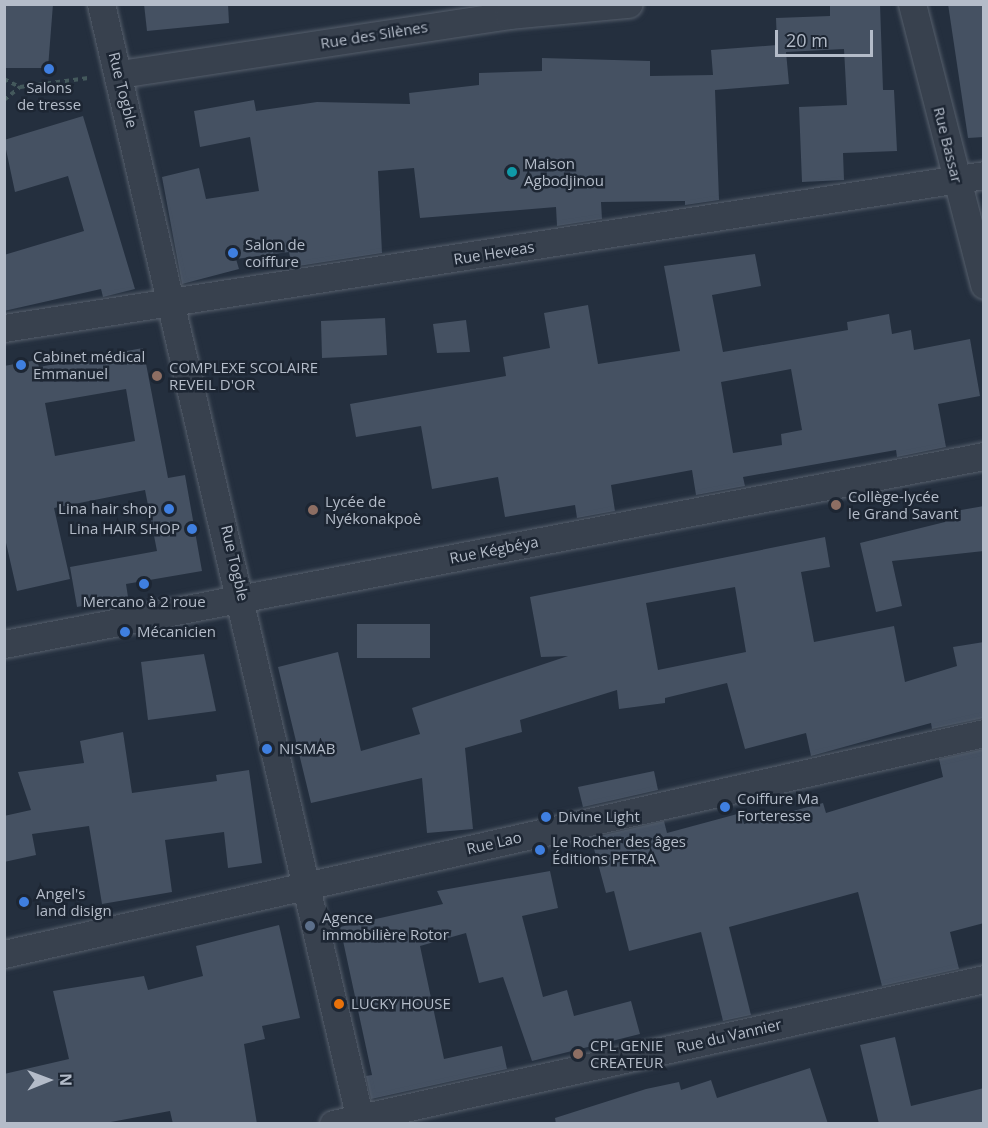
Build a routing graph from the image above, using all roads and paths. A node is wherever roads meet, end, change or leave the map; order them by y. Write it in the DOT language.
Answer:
graph roads {
  1 [pos="101,4"];
  2 [pos="628,4"];
  3 [pos="912,4"];
  4 [pos="120,74"];
  5 [pos="4,79"];
  6 [pos="20,87"];
  7 [pos="4,100"];
  8 [pos="984,176"];
  9 [pos="957,180"];
  10 [pos="984,285"];
  11 [pos="173,302"];
  12 [pos="4,328"];
  13 [pos="984,456"];
  14 [pos="243,598"];
  15 [pos="4,644"];
  16 [pos="984,733"];
  17 [pos="307,885"];
  18 [pos="4,954"];
  19 [pos="984,979"];
  20 [pos="361,1120"];
  21 [pos="333,1124"];
  1 -- 4 [label="street, Rue Togble"];
  2 -- 4 [label="street, Rue des Silènes"];
  3 -- 9 [label="street, Rue Bassar"];
  4 -- 6 [label="path"];
  4 -- 11 [label="street, Rue Togble"];
  5 -- 6 [label="path"];
  6 -- 7 [label="path"];
  8 -- 9 [label="street, Rue Heveas"];
  9 -- 10 [label="street, Rue Bassar"];
  9 -- 11 [label="street, Rue Heveas"];
  11 -- 12 [label="street, Rue Heveas"];
  11 -- 14 [label="street, Rue Togble"];
  13 -- 14 [label="street, Rue Kégbéya"];
  14 -- 15 [label="street, Rue Kégbéya"];
  14 -- 17 [label="street, Rue Togble"];
  16 -- 17 [label="street, Rue Lao"];
  17 -- 18 [label="street, Rue Lao"];
  17 -- 20 [label="street, Rue Togble"];
  19 -- 20 [label="street, Rue du Vannier"];
  20 -- 21 [label="street, Rue du Vannier"];
}
